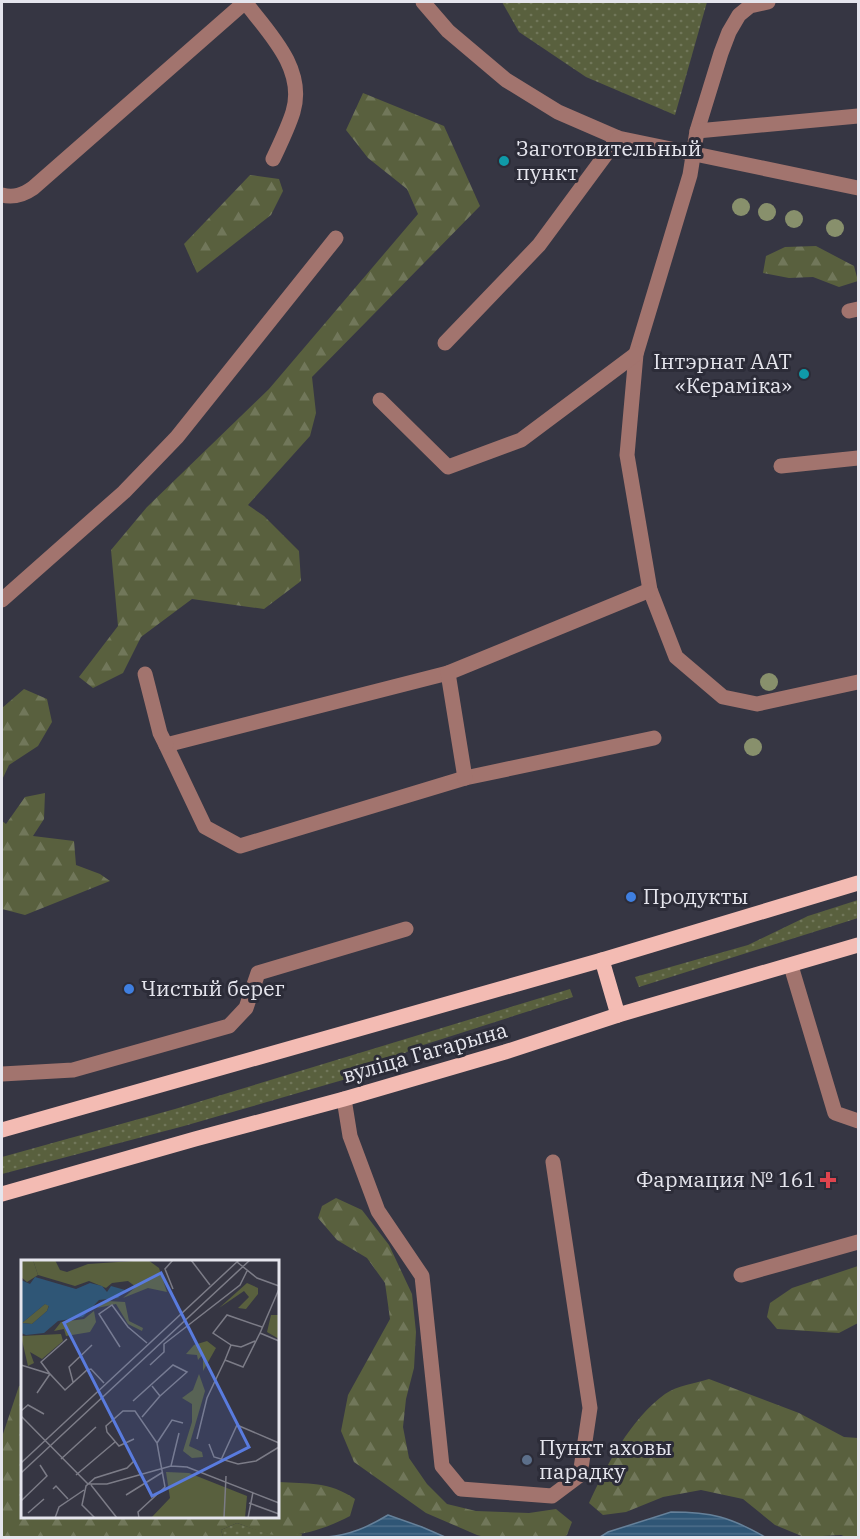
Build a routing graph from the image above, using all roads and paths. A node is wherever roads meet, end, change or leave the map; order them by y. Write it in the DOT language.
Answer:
graph roads {
  1 [pos="245,2"];
  2 [pos="423,2"];
  3 [pos="768,2"];
  4 [pos="858,116"];
  5 [pos="697,131"];
  6 [pos="618,138"];
  7 [pos="693,155"];
  8 [pos="273,159"];
  9 [pos="858,188"];
  10 [pos="2,195"];
  11 [pos="336,238"];
  12 [pos="445,343"];
  13 [pos="636,354"];
  14 [pos="380,400"];
  15 [pos="858,458"];
  16 [pos="781,466"];
  17 [pos="650,590"];
  18 [pos="2,600"];
  19 [pos="145,674"];
  20 [pos="448,674"];
  21 [pos="858,682"];
  22 [pos="654,738"];
  23 [pos="166,745"];
  24 [pos="465,778"];
  25 [pos="858,882"];
  26 [pos="406,930"];
  27 [pos="858,945"];
  28 [pos="602,960"];
  29 [pos="790,966"];
  30 [pos="618,1015"];
  31 [pos="2,1074"];
  32 [pos="344,1099"];
  33 [pos="858,1121"];
  34 [pos="2,1130"];
  35 [pos="553,1162"];
  36 [pos="2,1194"];
  37 [pos="858,1242"];
  38 [pos="741,1275"];
  1 -- 8 [label="street"];
  1 -- 10 [label="street"];
  2 -- 6 [label="street"];
  3 -- 5 [label="street"];
  4 -- 5 [label="street"];
  5 -- 7 [label="street"];
  6 -- 7 [label="street"];
  6 -- 12 [label="street"];
  7 -- 9 [label="street"];
  7 -- 13 [label="street"];
  11 -- 18 [label="street"];
  13 -- 14 [label="street"];
  13 -- 17 [label="street"];
  15 -- 16 [label="street"];
  17 -- 20 [label="street"];
  17 -- 21 [label="street"];
  19 -- 23 [label="street"];
  20 -- 23 [label="street"];
  20 -- 24 [label="street"];
  22 -- 24 [label="street"];
  23 -- 24 [label="street"];
  25 -- 28 [label="main road, вуліца Гагарына"];
  26 -- 31 [label="street"];
  27 -- 29 [label="main road, вуліца Гагарына"];
  28 -- 30 [label="main road"];
  28 -- 34 [label="main road, вуліца Гагарына"];
  29 -- 30 [label="main road, вуліца Гагарына"];
  29 -- 33 [label="street"];
  30 -- 32 [label="main road, вуліца Гагарына"];
  32 -- 35 [label="street"];
  32 -- 36 [label="main road, вуліца Гагарына"];
  37 -- 38 [label="street"];
}
